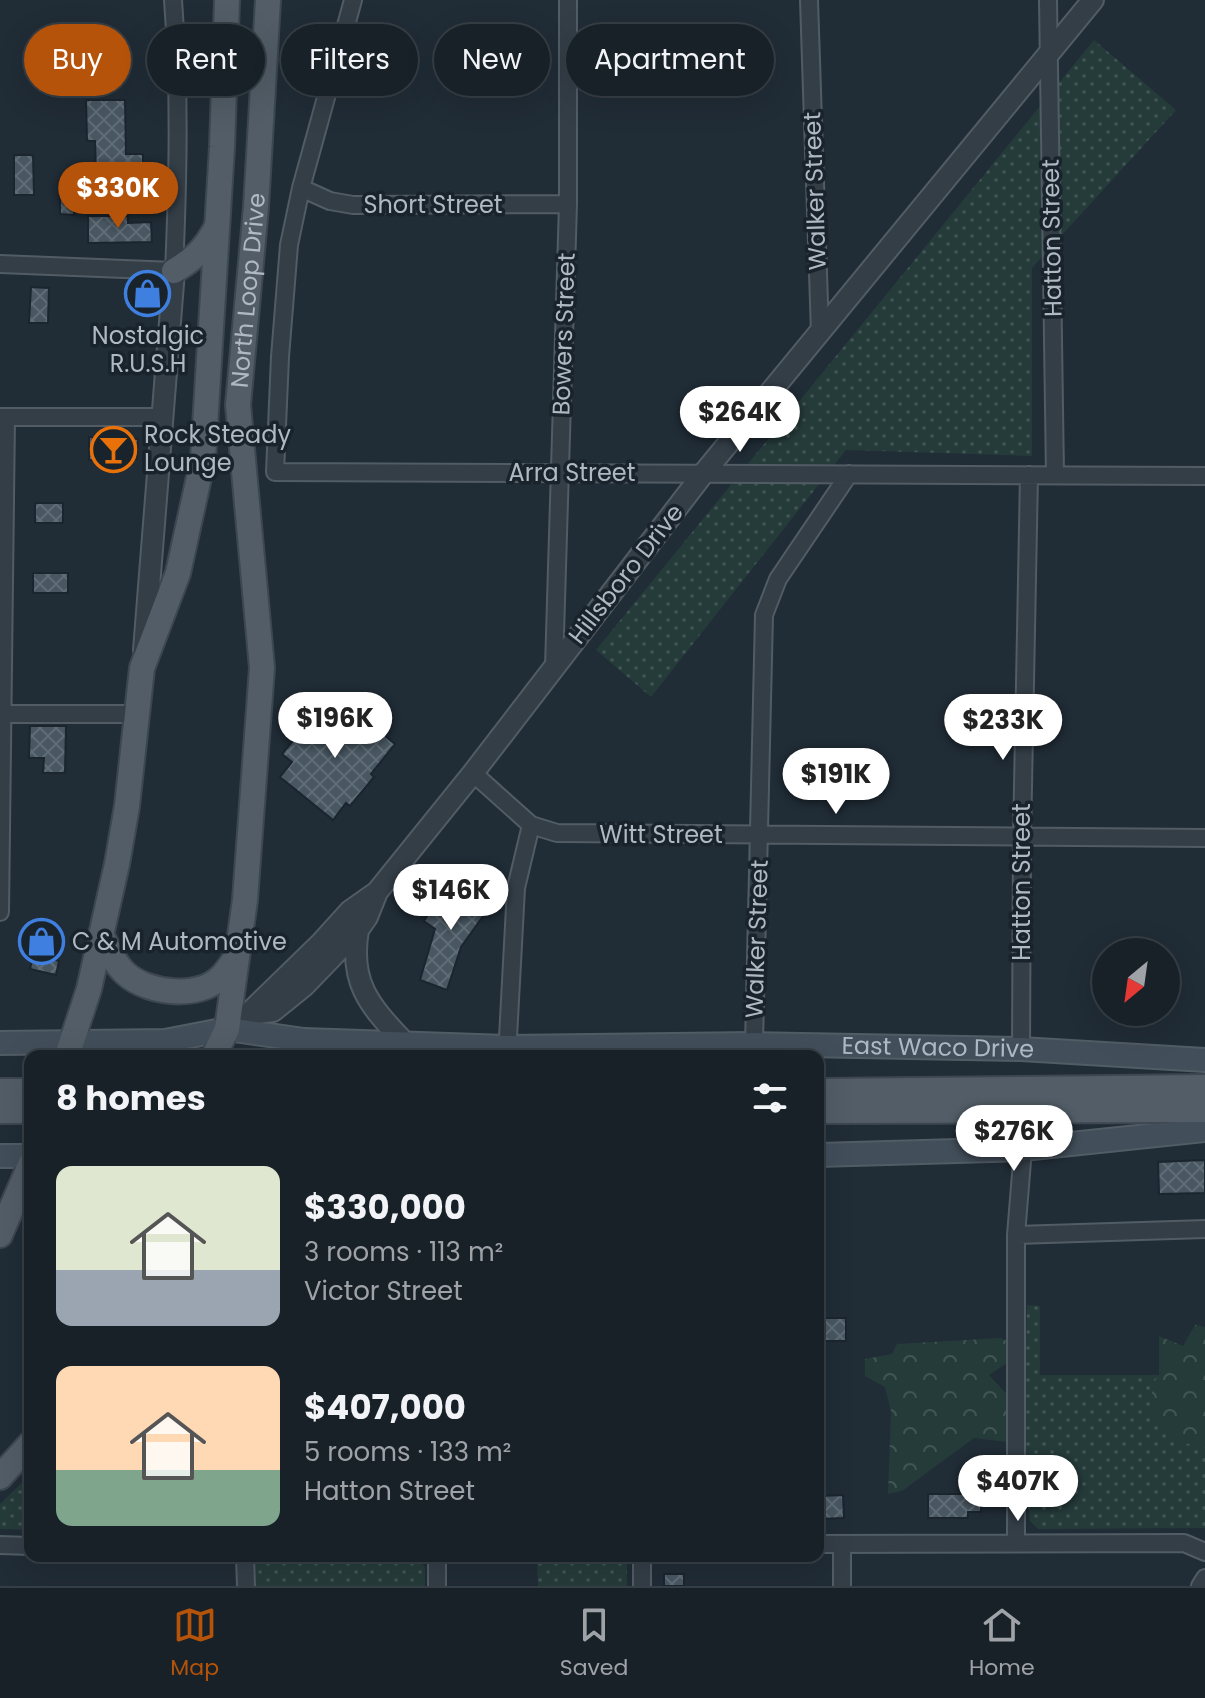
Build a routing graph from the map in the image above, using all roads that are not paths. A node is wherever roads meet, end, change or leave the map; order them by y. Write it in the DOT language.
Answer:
graph roads {
  1 [pos="173,0"];
  2 [pos="227,0"];
  3 [pos="268,0"];
  4 [pos="353,0"];
  5 [pos="568,0"];
  6 [pos="809,0"];
  7 [pos="1048,0"];
  8 [pos="1093,0"];
  9 [pos="1049,52"];
  10 [pos="301,188"];
  11 [pos="568,204"];
  12 [pos="217,226"];
  13 [pos="0,264"];
  14 [pos="174,271"];
  15 [pos="820,333"];
  16 [pos="3,417"];
  17 [pos="161,417"];
  18 [pos="275,472"];
  19 [pos="560,473"];
  20 [pos="703,474"];
  21 [pos="849,474"];
  22 [pos="1029,475"];
  23 [pos="1055,475"];
  24 [pos="1205,476"];
  25 [pos="554,667"];
  26 [pos="142,668"];
  27 [pos="1,714"];
  28 [pos="138,714"];
  29 [pos="473,773"];
  30 [pos="531,825"];
  31 [pos="760,835"];
  32 [pos="1022,838"];
  33 [pos="1205,838"];
  34 [pos="377,892"];
  35 [pos="0,912"];
  36 [pos="358,930"];
  37 [pos="102,936"];
  38 [pos="238,955"];
  39 [pos="250,1014"];
  40 [pos="227,1029"];
  41 [pos="403,1041"];
  42 [pos="0,1043"];
  43 [pos="754,1044"];
  44 [pos="173,1049"];
  45 [pos="1021,1049"];
  46 [pos="69,1050"];
  47 [pos="217,1050"];
  48 [pos="497,1050"];
  49 [pos="507,1050"];
  50 [pos="542,1050"];
  51 [pos="1205,1060"];
  52 [pos="1205,1087"];
  53 [pos="0,1091"];
  54 [pos="24,1091"];
  55 [pos="824,1091"];
  56 [pos="1205,1110"];
  57 [pos="0,1111"];
  58 [pos="24,1111"];
  59 [pos="824,1111"];
  60 [pos="1205,1130"];
  61 [pos="1023,1149"];
  62 [pos="824,1155"];
  63 [pos="0,1156"];
  64 [pos="24,1156"];
  65 [pos="24,1179"];
  66 [pos="24,1212"];
  67 [pos="1205,1229"];
  68 [pos="0,1234"];
  69 [pos="1016,1235"];
  70 [pos="24,1451"];
  71 [pos="0,1477"];
  72 [pos="1016,1543"];
  73 [pos="824,1544"];
  74 [pos="842,1544"];
  75 [pos="0,1545"];
  76 [pos="24,1546"];
  77 [pos="1205,1552"];
  78 [pos="245,1562"];
  79 [pos="437,1562"];
  80 [pos="642,1562"];
  81 [pos="1205,1578"];
  82 [pos="246,1586"];
  83 [pos="437,1586"];
  84 [pos="642,1586"];
  85 [pos="842,1586"];
  86 [pos="1200,1586"];
  1 -- 14 [label="street, North Loop Drive"];
  2 -- 12 [label="main road, North Loop Drive"];
  3 -- 38 [label="main road, North Loop Drive"];
  4 -- 10 [label="street, North Loop Drive"];
  5 -- 11 [label="street, Bowers Street"];
  6 -- 15 [label="street, Walker Street"];
  7 -- 9 [label="street, Hatton Street"];
  8 -- 9 [label="street, Hillsboro Drive"];
  9 -- 15 [label="street, Hillsboro Drive"];
  9 -- 23 [label="street, Hatton Street"];
  10 -- 11 [label="street, Short Street"];
  10 -- 18 [label="street, North Loop Drive"];
  11 -- 19 [label="street, Bowers Street"];
  12 -- 14 [label="main road"];
  12 -- 26 [label="main road, North Loop Drive"];
  13 -- 14 [label="street"];
  14 -- 17 [label="street, North Loop Drive"];
  15 -- 20 [label="street, Hillsboro Drive"];
  16 -- 17 [label="street"];
  16 -- 27 [label="street"];
  17 -- 26 [label="street, North Loop Drive"];
  18 -- 19 [label="street, Arra Street"];
  19 -- 20 [label="street, Arra Street"];
  19 -- 25 [label="street, Bowers Street"];
  20 -- 21 [label="street, Arra Street"];
  20 -- 25 [label="street, Hillsboro Drive"];
  21 -- 22 [label="street, Arra Street"];
  21 -- 31 [label="street, Walker Street"];
  22 -- 23 [label="street, Arra Street"];
  22 -- 32 [label="street, Hatton Street"];
  23 -- 24 [label="street, Arra Street"];
  25 -- 29 [label="street, Hillsboro Drive"];
  26 -- 28 [label="main road, North Loop Drive"];
  27 -- 28 [label="street"];
  27 -- 35 [label="street"];
  28 -- 37 [label="main road, North Loop Drive"];
  29 -- 30 [label="street"];
  29 -- 34 [label="street, Hillsboro Drive"];
  30 -- 31 [label="street, Witt Street"];
  30 -- 49 [label="street"];
  31 -- 32 [label="street, Witt Street"];
  31 -- 43 [label="street, Walker Street"];
  32 -- 33 [label="street, Witt Street"];
  32 -- 45 [label="street, Hatton Street"];
  34 -- 36 [label="street, Hillsboro Drive"];
  34 -- 39 [label="street, Hillsboro Drive"];
  36 -- 39 [label="street, Hillsboro Drive"];
  36 -- 41 [label="street"];
  37 -- 38 [label="main road"];
  37 -- 46 [label="main road, North Loop Drive"];
  38 -- 40 [label="main road, North Loop Drive"];
  39 -- 40 [label="street, Hillsboro Drive"];
  40 -- 41 [label="main road, East Waco Drive"];
  40 -- 44 [label="main road, East Waco Drive"];
  40 -- 47 [label="main road, North Loop Drive"];
  41 -- 48 [label="main road, East Waco Drive"];
  42 -- 46 [label="main road, East Waco Drive"];
  43 -- 45 [label="main road, East Waco Drive"];
  43 -- 50 [label="main road, East Waco Drive"];
  44 -- 46 [label="main road, East Waco Drive"];
  45 -- 51 [label="main road, East Waco Drive"];
  52 -- 55 [label="main road, East Waco Drive"];
  53 -- 54 [label="main road"];
  56 -- 59 [label="main road"];
  57 -- 58 [label="main road"];
  60 -- 61 [label="main road"];
  61 -- 62 [label="main road"];
  61 -- 69 [label="street"];
  63 -- 64 [label="main road"];
  65 -- 68 [label="main road"];
  66 -- 68 [label="main road"];
  67 -- 69 [label="street"];
  69 -- 72 [label="street"];
  70 -- 71 [label="main road"];
  72 -- 74 [label="street"];
  72 -- 77 [label="street"];
  73 -- 74 [label="street"];
  74 -- 85 [label="street"];
  75 -- 76 [label="street"];
  78 -- 82 [label="street"];
  79 -- 83 [label="street"];
  80 -- 84 [label="street"];
  81 -- 86 [label="street"];
}
